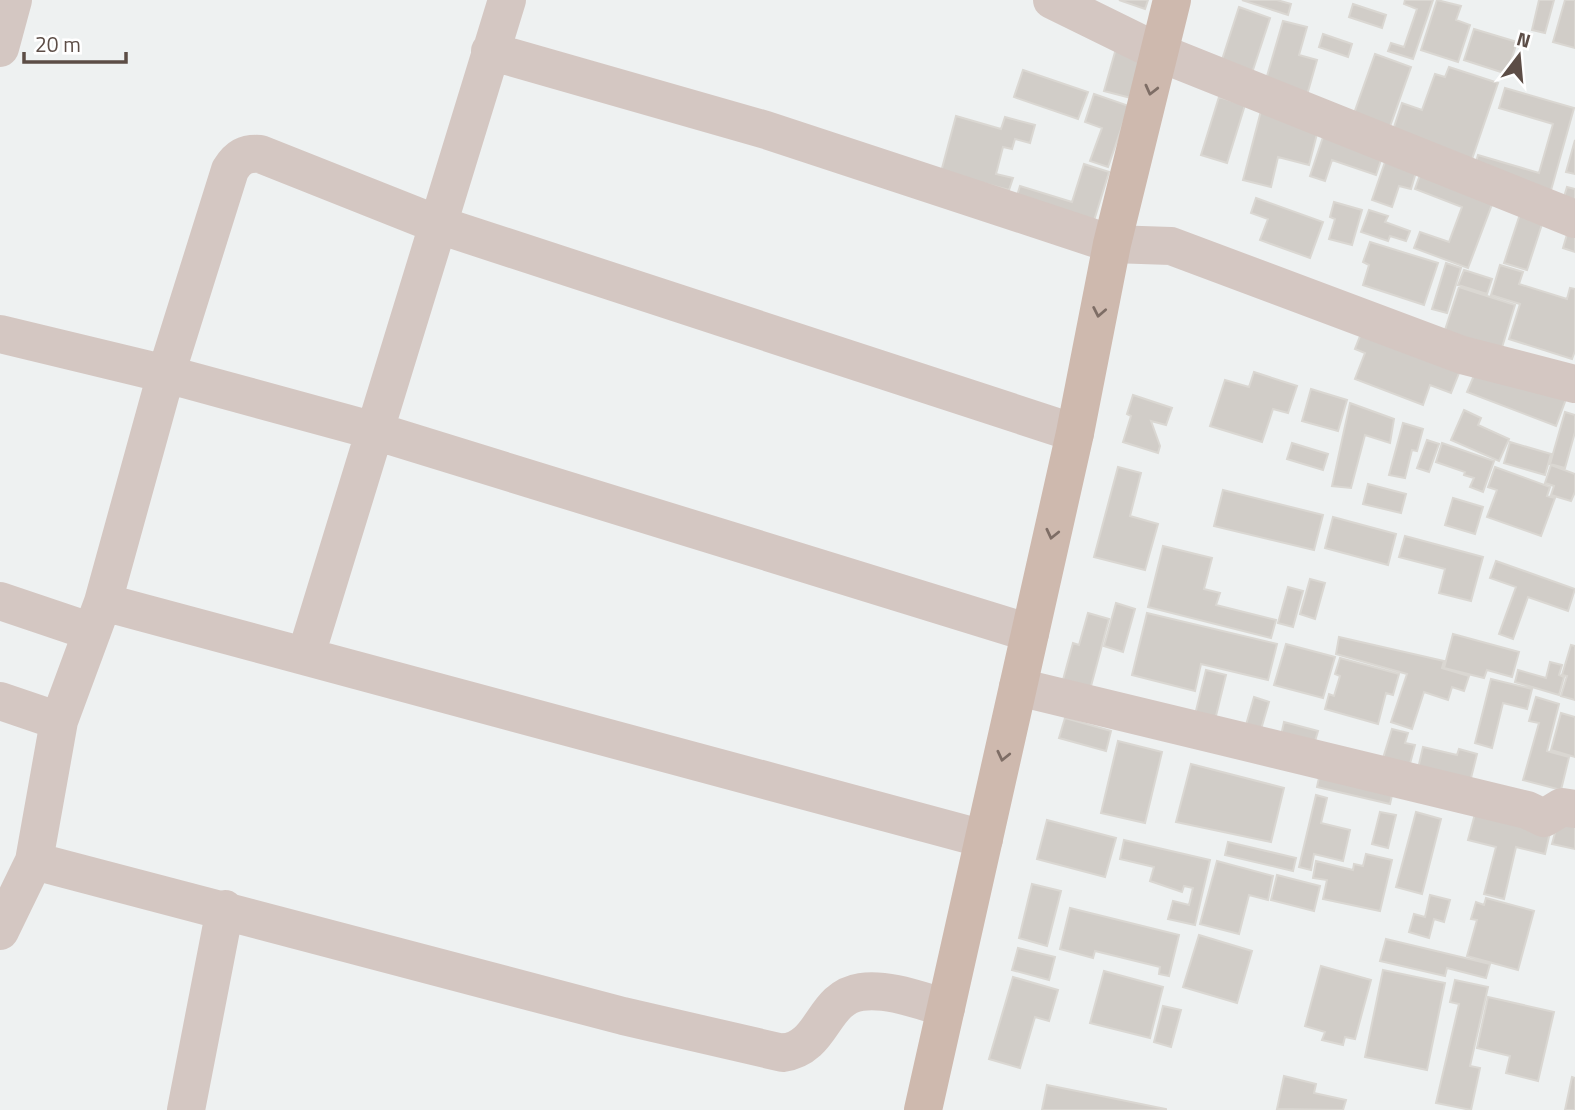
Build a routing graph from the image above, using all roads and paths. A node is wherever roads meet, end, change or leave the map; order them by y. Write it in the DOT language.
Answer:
graph roads {
  1 [pos="13,0"];
  2 [pos="507,0"];
  3 [pos="1052,0"];
  4 [pos="1172,0"];
  5 [pos="0,48"];
  6 [pos="490,51"];
  7 [pos="1160,53"];
  8 [pos="1575,219"];
  9 [pos="439,225"];
  10 [pos="1112,244"];
  11 [pos="0,334"];
  12 [pos="166,374"];
  13 [pos="1575,384"];
  14 [pos="375,431"];
  15 [pos="1075,433"];
  16 [pos="0,601"];
  17 [pos="97,617"];
  18 [pos="1030,633"];
  19 [pos="306,655"];
  20 [pos="1018,687"];
  21 [pos="0,702"];
  22 [pos="58,721"];
  23 [pos="1575,809"];
  24 [pos="984,839"];
  25 [pos="34,861"];
  26 [pos="225,909"];
  27 [pos="0,931"];
  28 [pos="947,1008"];
  29 [pos="186,1110"];
  30 [pos="923,1110"];
  1 -- 5 [label="street"];
  2 -- 6 [label="street"];
  3 -- 7 [label="street"];
  4 -- 7 [label="main road"];
  6 -- 9 [label="street"];
  6 -- 10 [label="street"];
  7 -- 8 [label="street"];
  7 -- 10 [label="main road, one-way"];
  9 -- 12 [label="street"];
  9 -- 14 [label="street"];
  9 -- 15 [label="street"];
  10 -- 13 [label="street"];
  10 -- 15 [label="main road, one-way"];
  11 -- 12 [label="street"];
  12 -- 14 [label="street"];
  12 -- 17 [label="street"];
  14 -- 18 [label="street"];
  14 -- 19 [label="street"];
  15 -- 18 [label="main road, one-way"];
  16 -- 17 [label="street"];
  17 -- 19 [label="street"];
  17 -- 22 [label="street"];
  18 -- 20 [label="main road"];
  19 -- 24 [label="street"];
  20 -- 23 [label="street"];
  20 -- 24 [label="main road, one-way"];
  21 -- 22 [label="street"];
  22 -- 25 [label="street"];
  24 -- 28 [label="main road"];
  25 -- 26 [label="street"];
  25 -- 27 [label="street"];
  26 -- 28 [label="street"];
  26 -- 29 [label="street"];
  28 -- 30 [label="main road"];
}
